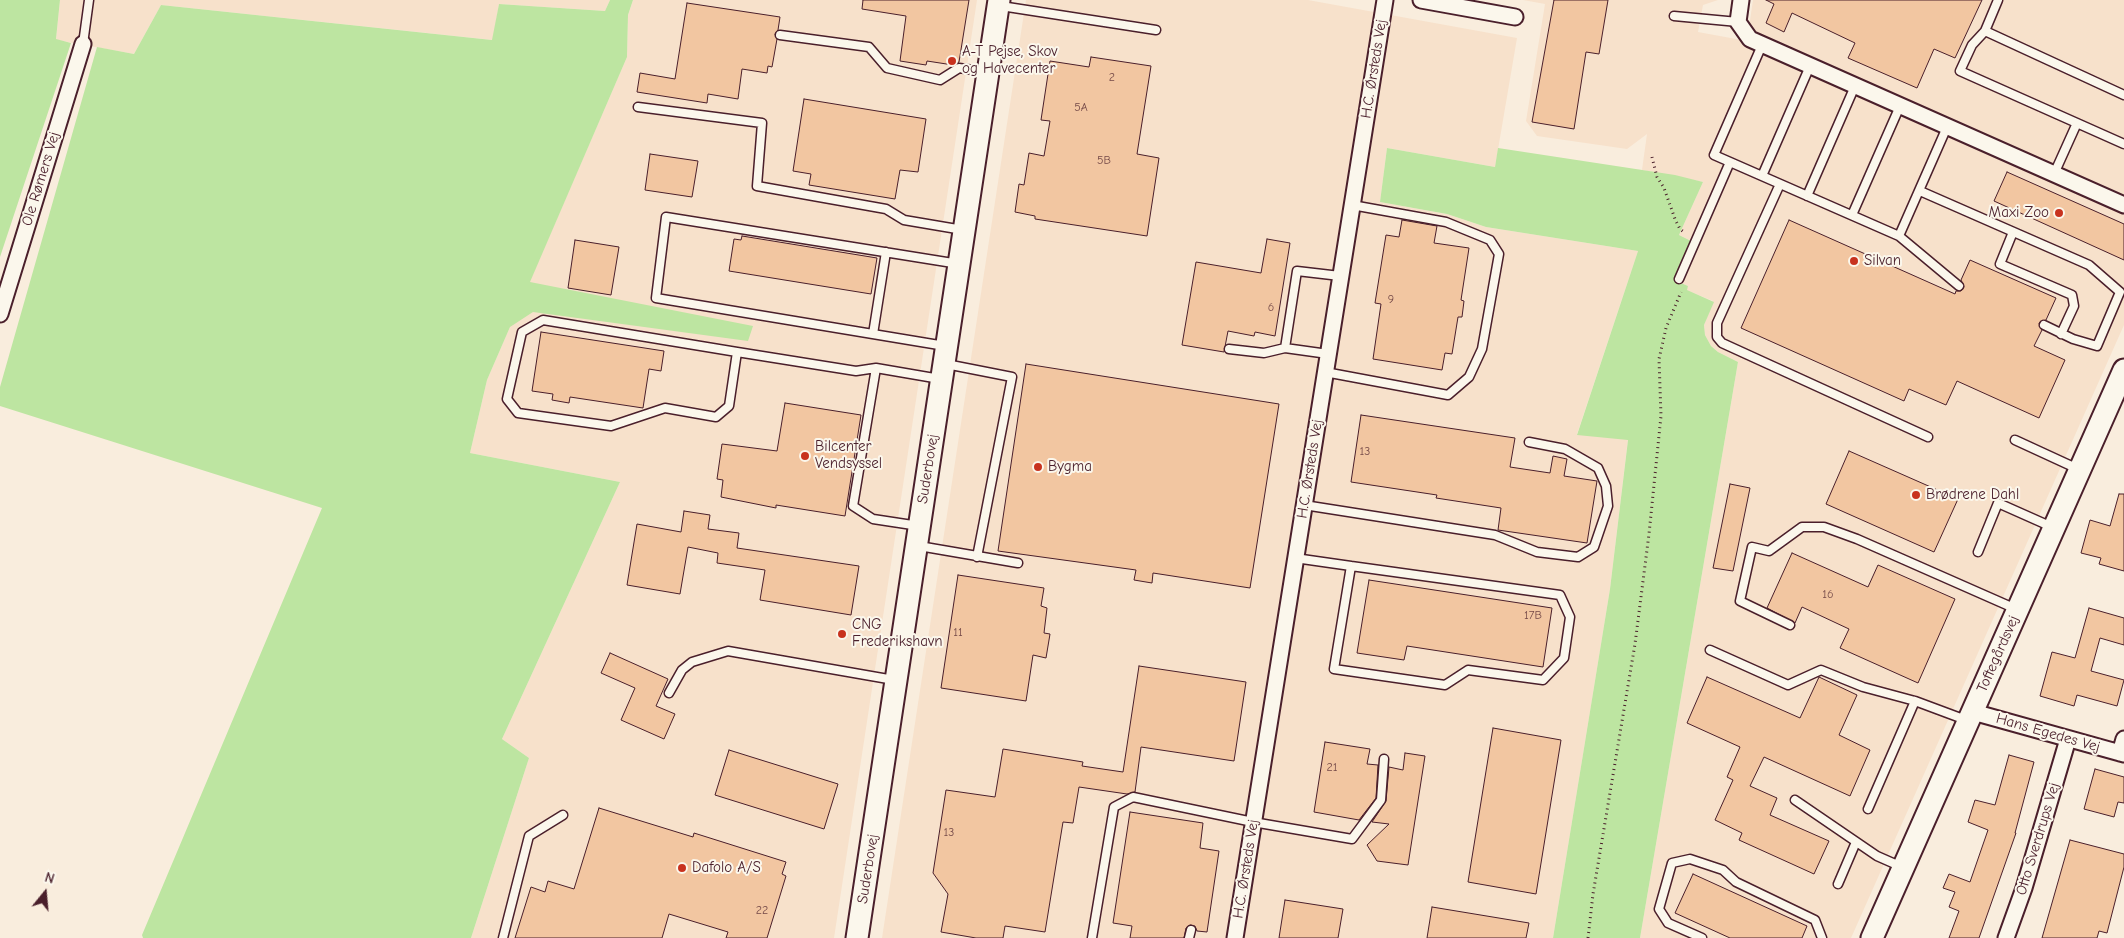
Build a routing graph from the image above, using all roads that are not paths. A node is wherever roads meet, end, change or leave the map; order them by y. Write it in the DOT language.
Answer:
graph roads {
  1 [pos="89,0"];
  2 [pos="1385,0"];
  3 [pos="1421,0"];
  4 [pos="1741,0"];
  5 [pos="1998,0"];
  6 [pos="999,3"];
  7 [pos="1450,3"];
  8 [pos="1674,16"];
  9 [pos="1516,17"];
  10 [pos="1738,22"];
  11 [pos="1156,30"];
  12 [pos="1985,31"];
  13 [pos="780,35"];
  14 [pos="83,44"];
  15 [pos="1762,45"];
  16 [pos="1810,66"];
  17 [pos="989,72"];
  18 [pos="1855,86"];
  19 [pos="2124,95"];
  20 [pos="1900,106"];
  21 [pos="638,107"];
  22 [pos="2077,123"];
  23 [pos="1947,127"];
  24 [pos="2124,144"];
  25 [pos="1730,162"];
  26 [pos="2054,174"];
  27 [pos="1762,176"];
  28 [pos="1780,184"];
  29 [pos="1920,191"];
  30 [pos="1807,196"];
  31 [pos="1352,205"];
  32 [pos="2124,205"];
  33 [pos="1852,215"];
  34 [pos="965,230"];
  35 [pos="2014,232"];
  36 [pos="1899,236"];
  37 [pos="886,252"];
  38 [pos="960,264"];
  39 [pos="1340,276"];
  40 [pos="1679,278"];
  41 [pos="1959,286"];
  42 [pos="0,314"];
  43 [pos="2044,326"];
  44 [pos="873,334"];
  45 [pos="2061,334"];
  46 [pos="1285,348"];
  47 [pos="1229,349"];
  48 [pos="737,352"];
  49 [pos="1328,354"];
  50 [pos="944,363"];
  51 [pos="876,368"];
  52 [pos="2124,370"];
  53 [pos="1325,372"];
  54 [pos="1928,437"];
  55 [pos="2015,440"];
  56 [pos="1529,442"];
  57 [pos="2080,470"];
  58 [pos="1304,505"];
  59 [pos="2054,528"];
  60 [pos="918,536"];
  61 [pos="1978,552"];
  62 [pos="977,557"];
  63 [pos="1295,558"];
  64 [pos="1018,563"];
  65 [pos="1351,566"];
  66 [pos="2017,610"];
  67 [pos="1790,625"];
  68 [pos="1710,650"];
  69 [pos="896,681"];
  70 [pos="669,693"];
  71 [pos="1915,701"];
  72 [pos="1970,717"];
  73 [pos="2068,739"];
  74 [pos="2123,749"];
  75 [pos="1384,759"];
  76 [pos="1795,800"];
  77 [pos="1868,810"];
  78 [pos="562,815"];
  79 [pos="1253,822"];
  80 [pos="1856,842"];
  81 [pos="1903,868"];
  82 [pos="1838,884"];
  83 [pos="503,938"];
  84 [pos="857,938"];
  85 [pos="1092,938"];
  86 [pos="1235,938"];
  87 [pos="1702,938"];
  88 [pos="1822,938"];
  89 [pos="1872,938"];
  90 [pos="2006,938"];
  1 -- 14 [label="lane"];
  2 -- 31 [label="street, H.C. Ørsteds Vej"];
  3 -- 7 [label="street"];
  4 -- 10 [label="street"];
  5 -- 12 [label="lane"];
  6 -- 11 [label="lane"];
  6 -- 17 [label="street, Suderbovej"];
  7 -- 9 [label="street"];
  8 -- 10 [label="lane"];
  10 -- 15 [label="street"];
  12 -- 19 [label="lane"];
  12 -- 22 [label="lane"];
  13 -- 17 [label="lane"];
  14 -- 42 [label="street, Ole Rømers Vej"];
  15 -- 16 [label="street"];
  15 -- 25 [label="lane"];
  16 -- 18 [label="street"];
  16 -- 27 [label="lane"];
  17 -- 34 [label="street, Suderbovej"];
  18 -- 20 [label="street"];
  18 -- 30 [label="lane"];
  20 -- 23 [label="street"];
  20 -- 33 [label="lane"];
  21 -- 34 [label="lane"];
  22 -- 24 [label="lane"];
  22 -- 26 [label="lane"];
  23 -- 26 [label="street"];
  23 -- 29 [label="lane"];
  25 -- 27 [label="lane"];
  25 -- 40 [label="lane"];
  26 -- 32 [label="street"];
  27 -- 28 [label="lane"];
  28 -- 30 [label="lane"];
  28 -- 54 [label="lane"];
  29 -- 35 [label="lane"];
  29 -- 36 [label="lane"];
  30 -- 33 [label="lane"];
  31 -- 39 [label="street, H.C. Ørsteds Vej"];
  31 -- 53 [label="lane"];
  33 -- 36 [label="lane"];
  34 -- 38 [label="street, Suderbovej"];
  35 -- 45 [label="lane"];
  35 -- 45 [label="lane"];
  36 -- 41 [label="lane"];
  37 -- 38 [label="lane"];
  37 -- 44 [label="lane"];
  37 -- 44 [label="lane"];
  38 -- 50 [label="street, Suderbovej"];
  39 -- 46 [label="lane"];
  39 -- 49 [label="street, H.C. Ørsteds Vej"];
  43 -- 45 [label="lane"];
  44 -- 50 [label="lane"];
  46 -- 47 [label="lane"];
  46 -- 49 [label="lane"];
  48 -- 48 [label="lane"];
  48 -- 51 [label="lane"];
  49 -- 53 [label="street, H.C. Ørsteds Vej"];
  50 -- 51 [label="lane"];
  50 -- 60 [label="street, Suderbovej"];
  50 -- 62 [label="lane"];
  51 -- 60 [label="lane"];
  52 -- 57 [label="street, Toftegårdsvej"];
  53 -- 58 [label="street, H.C. Ørsteds Vej"];
  55 -- 57 [label="lane"];
  56 -- 58 [label="lane"];
  57 -- 59 [label="street, Toftegårdsvej"];
  58 -- 63 [label="street, H.C. Ørsteds Vej"];
  59 -- 61 [label="lane"];
  59 -- 66 [label="street, Toftegårdsvej"];
  60 -- 62 [label="lane"];
  60 -- 69 [label="street, Suderbovej"];
  62 -- 64 [label="lane"];
  63 -- 65 [label="lane"];
  63 -- 79 [label="street, H.C. Ørsteds Vej"];
  65 -- 65 [label="lane"];
  66 -- 67 [label="lane"];
  66 -- 72 [label="street, Toftegårdsvej"];
  68 -- 71 [label="lane"];
  69 -- 70 [label="lane"];
  69 -- 84 [label="street, Suderbovej"];
  71 -- 72 [label="lane"];
  71 -- 77 [label="lane"];
  72 -- 73 [label="street, Hans Egedes Vej"];
  72 -- 81 [label="street, Toftegårdsvej"];
  73 -- 74 [label="street, Hans Egedes Vej"];
  73 -- 90 [label="street, Otto Sverdrups Vej"];
  75 -- 79 [label="lane"];
  76 -- 80 [label="lane"];
  78 -- 83 [label="lane"];
  79 -- 85 [label="lane"];
  79 -- 86 [label="street, H.C. Ørsteds Vej"];
  80 -- 81 [label="lane"];
  80 -- 82 [label="lane"];
  81 -- 89 [label="street, Toftegårdsvej"];
  87 -- 88 [label="lane"];
}
